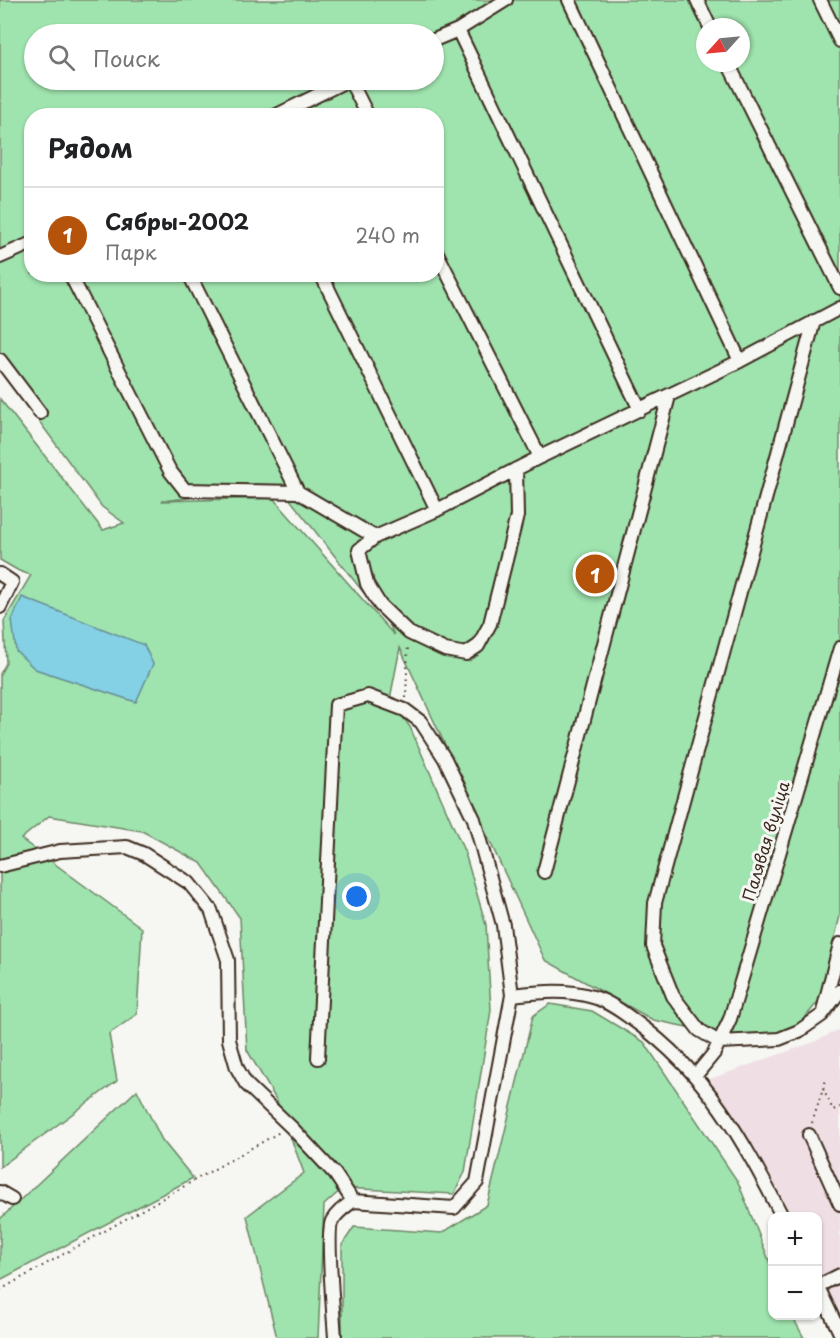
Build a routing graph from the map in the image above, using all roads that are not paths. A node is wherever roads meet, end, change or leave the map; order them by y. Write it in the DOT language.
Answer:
graph roads {
  1 [pos="506,0"];
  2 [pos="569,0"];
  3 [pos="697,0"];
  4 [pos="820,0"];
  5 [pos="706,18"];
  6 [pos="458,30"];
  7 [pos="444,36"];
  8 [pos="840,41"];
  9 [pos="732,72"];
  10 [pos="328,90"];
  11 [pos="354,90"];
  12 [pos="291,108"];
  13 [pos="364,108"];
  14 [pos="24,246"];
  15 [pos="0,257"];
  16 [pos="444,267"];
  17 [pos="74,282"];
  18 [pos="193,282"];
  19 [pos="325,282"];
  20 [pos="840,288"];
  21 [pos="840,308"];
  22 [pos="814,321"];
  23 [pos="0,360"];
  24 [pos="740,361"];
  25 [pos="669,396"];
  26 [pos="640,410"];
  27 [pos="40,413"];
  28 [pos="540,457"];
  29 [pos="516,469"];
  30 [pos="298,492"];
  31 [pos="437,510"];
  32 [pos="375,537"];
  33 [pos="0,574"];
  34 [pos="0,607"];
  35 [pos="840,648"];
  36 [pos="834,687"];
  37 [pos="0,866"];
  38 [pos="544,872"];
  39 [pos="840,944"];
  40 [pos="840,991"];
  41 [pos="512,995"];
  42 [pos="822,1015"];
  43 [pos="719,1042"];
  44 [pos="318,1058"];
  45 [pos="696,1075"];
  46 [pos="809,1135"];
  47 [pos="0,1192"];
  48 [pos="12,1199"];
  49 [pos="353,1201"];
  50 [pos="840,1204"];
  51 [pos="780,1212"];
  52 [pos="840,1275"];
  53 [pos="822,1285"];
  54 [pos="822,1296"];
  55 [pos="840,1334"];
  56 [pos="335,1338"];
  1 -- 6 [label="street"];
  2 -- 24 [label="street"];
  3 -- 5 [label="street"];
  4 -- 8 [label="street"];
  6 -- 7 [label="street"];
  6 -- 26 [label="street"];
  9 -- 20 [label="street"];
  10 -- 12 [label="street"];
  11 -- 13 [label="street"];
  14 -- 15 [label="street"];
  16 -- 28 [label="street"];
  17 -- 30 [label="street"];
  18 -- 30 [label="street"];
  19 -- 31 [label="street"];
  21 -- 22 [label="street"];
  22 -- 24 [label="street"];
  22 -- 43 [label="street"];
  23 -- 27 [label="street"];
  24 -- 25 [label="street"];
  25 -- 26 [label="street"];
  25 -- 38 [label="street"];
  26 -- 28 [label="street"];
  28 -- 29 [label="street"];
  29 -- 31 [label="street"];
  29 -- 32 [label="street"];
  30 -- 32 [label="street"];
  31 -- 32 [label="street"];
  33 -- 34 [label="street"];
  35 -- 36 [label="street, Палявая вуліца"];
  36 -- 43 [label="street, Палявая вуліца"];
  37 -- 49 [label="street"];
  39 -- 42 [label="street"];
  40 -- 42 [label="street"];
  41 -- 44 [label="street"];
  41 -- 45 [label="street"];
  41 -- 49 [label="street"];
  42 -- 43 [label="street"];
  43 -- 45 [label="street, Палявая вуліца"];
  45 -- 51 [label="street"];
  46 -- 50 [label="street"];
  47 -- 48 [label="street"];
  49 -- 56 [label="street"];
  52 -- 53 [label="street"];
  54 -- 55 [label="street"];
}
